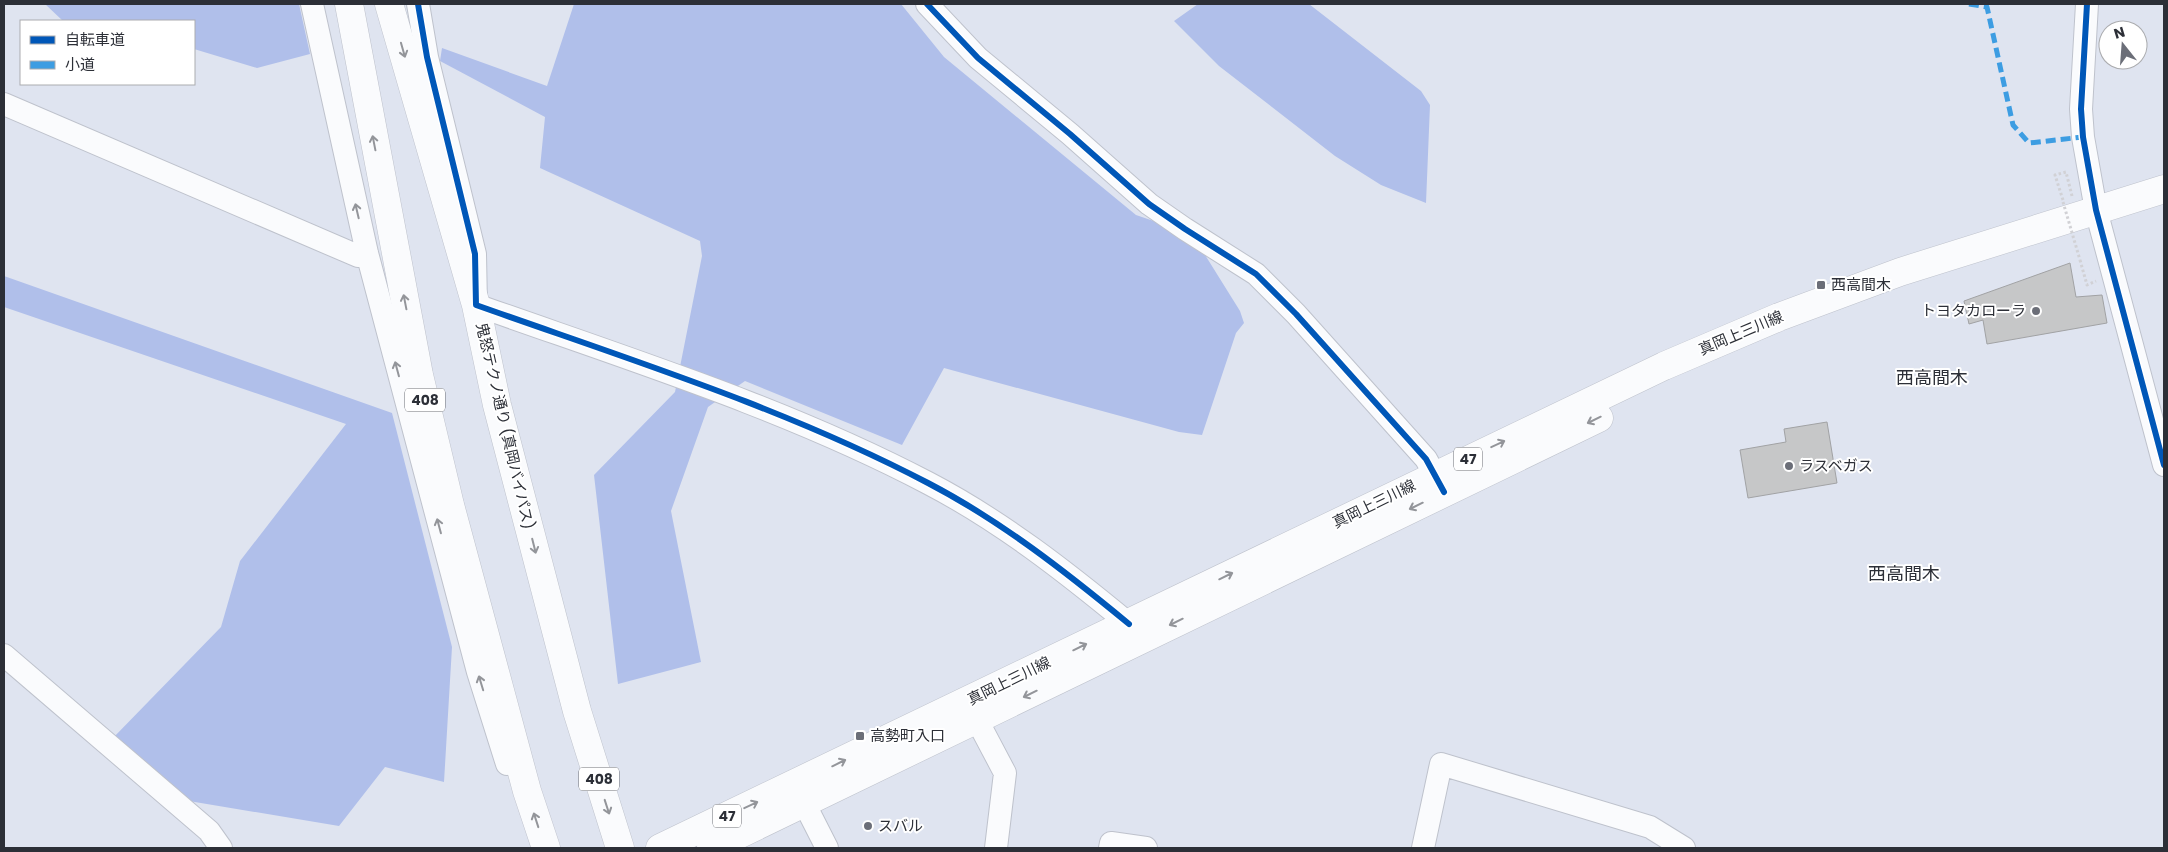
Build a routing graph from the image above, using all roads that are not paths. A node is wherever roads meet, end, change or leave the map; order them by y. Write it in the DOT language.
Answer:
graph roads {
  1 [pos="312,4"];
  2 [pos="349,4"];
  3 [pos="389,4"];
  4 [pos="418,4"];
  5 [pos="927,4"];
  6 [pos="2087,4"];
  7 [pos="4,104"];
  8 [pos="2164,189"];
  9 [pos="2164,208"];
  10 [pos="2090,213"];
  11 [pos="366,252"];
  12 [pos="476,305"];
  13 [pos="2164,465"];
  14 [pos="1440,483"];
  15 [pos="1129,624"];
  16 [pos="4,655"];
  17 [pos="977,720"];
  18 [pos="527,791"];
  19 [pos="800,794"];
  20 [pos="221,848"];
  21 [pos="546,848"];
  22 [pos="620,848"];
  23 [pos="660,848"];
  24 [pos="711,848"];
  25 [pos="827,848"];
  26 [pos="996,848"];
  27 [pos="1110,848"];
  28 [pos="1146,848"];
  29 [pos="1423,848"];
  30 [pos="1684,848"];
  11 -- 1 [label="street, one-way"];
  18 -- 2 [label="main road, 408, one-way"];
  3 -- 12 [label="main road, 鬼怒テクノ通り (真岡バイパス) / 408, one-way"];
  4 -- 12 [label="street"];
  5 -- 14 [label="street"];
  6 -- 10 [label="street"];
  7 -- 11 [label="street"];
  8 -- 10 [label="main road, 真岡上三川線 / 47"];
  9 -- 10 [label="main road, 真岡上三川線 / 47"];
  10 -- 13 [label="street"];
  10 -- 14 [label="main road, 真岡上三川線 / 47"];
  18 -- 11 [label="street, one-way"];
  12 -- 15 [label="street"];
  12 -- 22 [label="main road, 鬼怒テクノ通り (真岡バイパス) / 408, one-way"];
  15 -- 14 [label="main road, 真岡上三川線 / 47, one-way"];
  14 -- 17 [label="main road, 真岡上三川線 / 47, one-way"];
  19 -- 15 [label="main road, 真岡上三川線 / 47, one-way"];
  16 -- 20 [label="street"];
  17 -- 19 [label="main road, 真岡上三川線 / 47"];
  17 -- 26 [label="street"];
  21 -- 18 [label="main road, 408, one-way"];
  23 -- 19 [label="main road, 真岡上三川線 / 47, one-way"];
  19 -- 24 [label="main road, 真岡上三川線 / 47"];
  19 -- 25 [label="street"];
  27 -- 28 [label="street"];
  29 -- 30 [label="street"];
}
